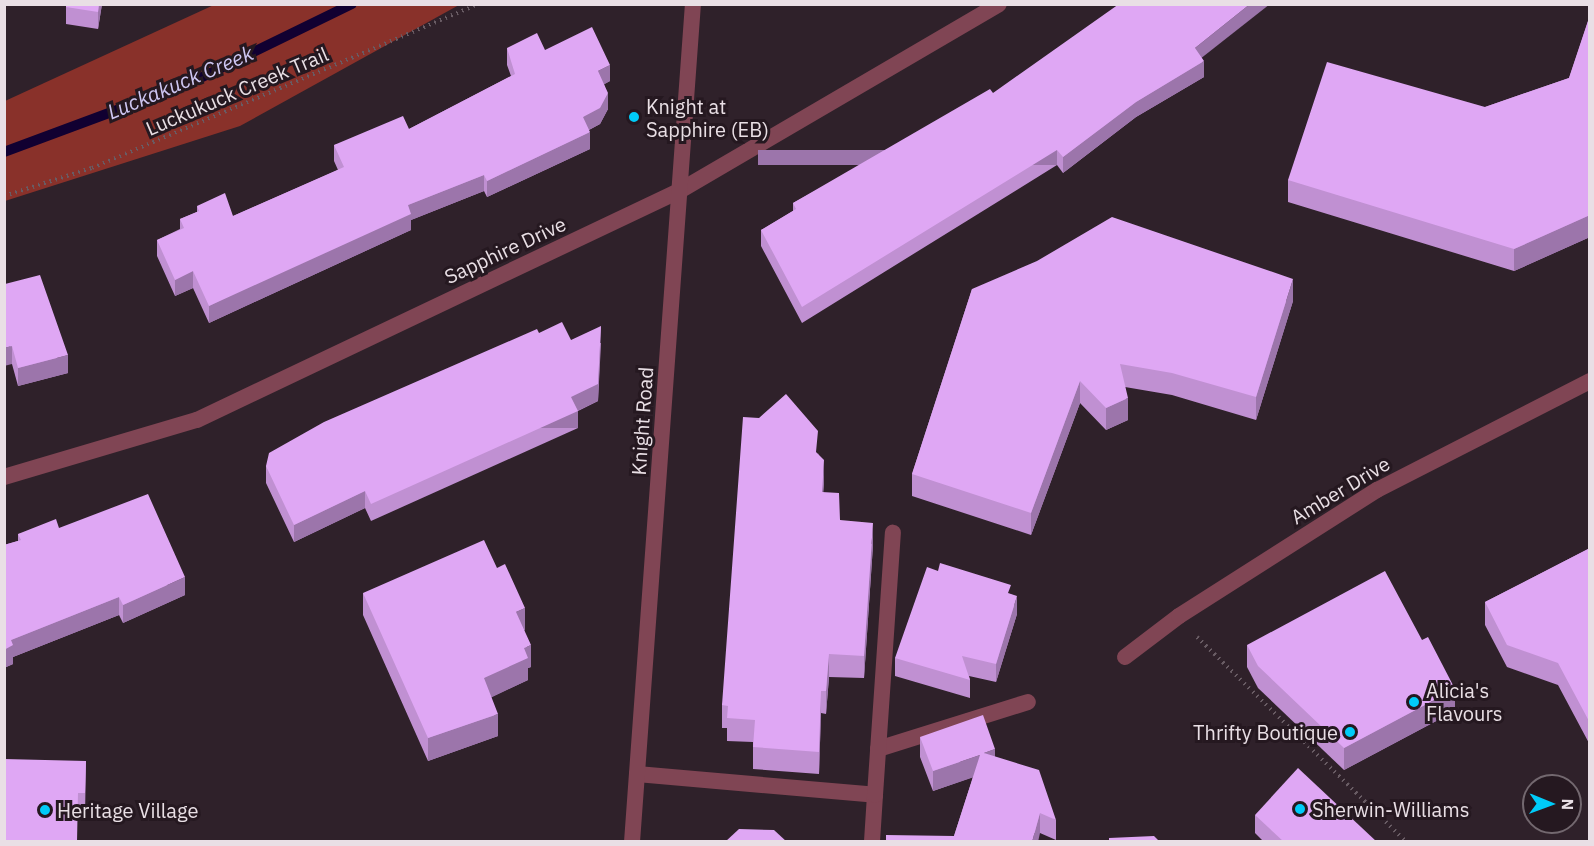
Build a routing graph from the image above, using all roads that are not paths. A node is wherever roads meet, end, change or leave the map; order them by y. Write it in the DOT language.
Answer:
graph roads {
  1 [pos="693,4"];
  2 [pos="999,4"];
  3 [pos="681,190"];
  4 [pos="1590,381"];
  5 [pos="4,477"];
  6 [pos="893,533"];
  7 [pos="1125,657"];
  8 [pos="1028,702"];
  9 [pos="878,748"];
  10 [pos="637,774"];
  11 [pos="874,795"];
  12 [pos="632,842"];
  13 [pos="872,842"];
  1 -- 3 [label="street, Knight Road"];
  2 -- 3 [label="street, Sapphire Drive"];
  3 -- 5 [label="street, Sapphire Drive"];
  3 -- 10 [label="street, Knight Road"];
  4 -- 7 [label="street, Amber Drive"];
  6 -- 9 [label="street"];
  8 -- 9 [label="street"];
  9 -- 11 [label="street"];
  10 -- 11 [label="street"];
  10 -- 12 [label="street, Knight Road"];
  11 -- 13 [label="street"];
}
